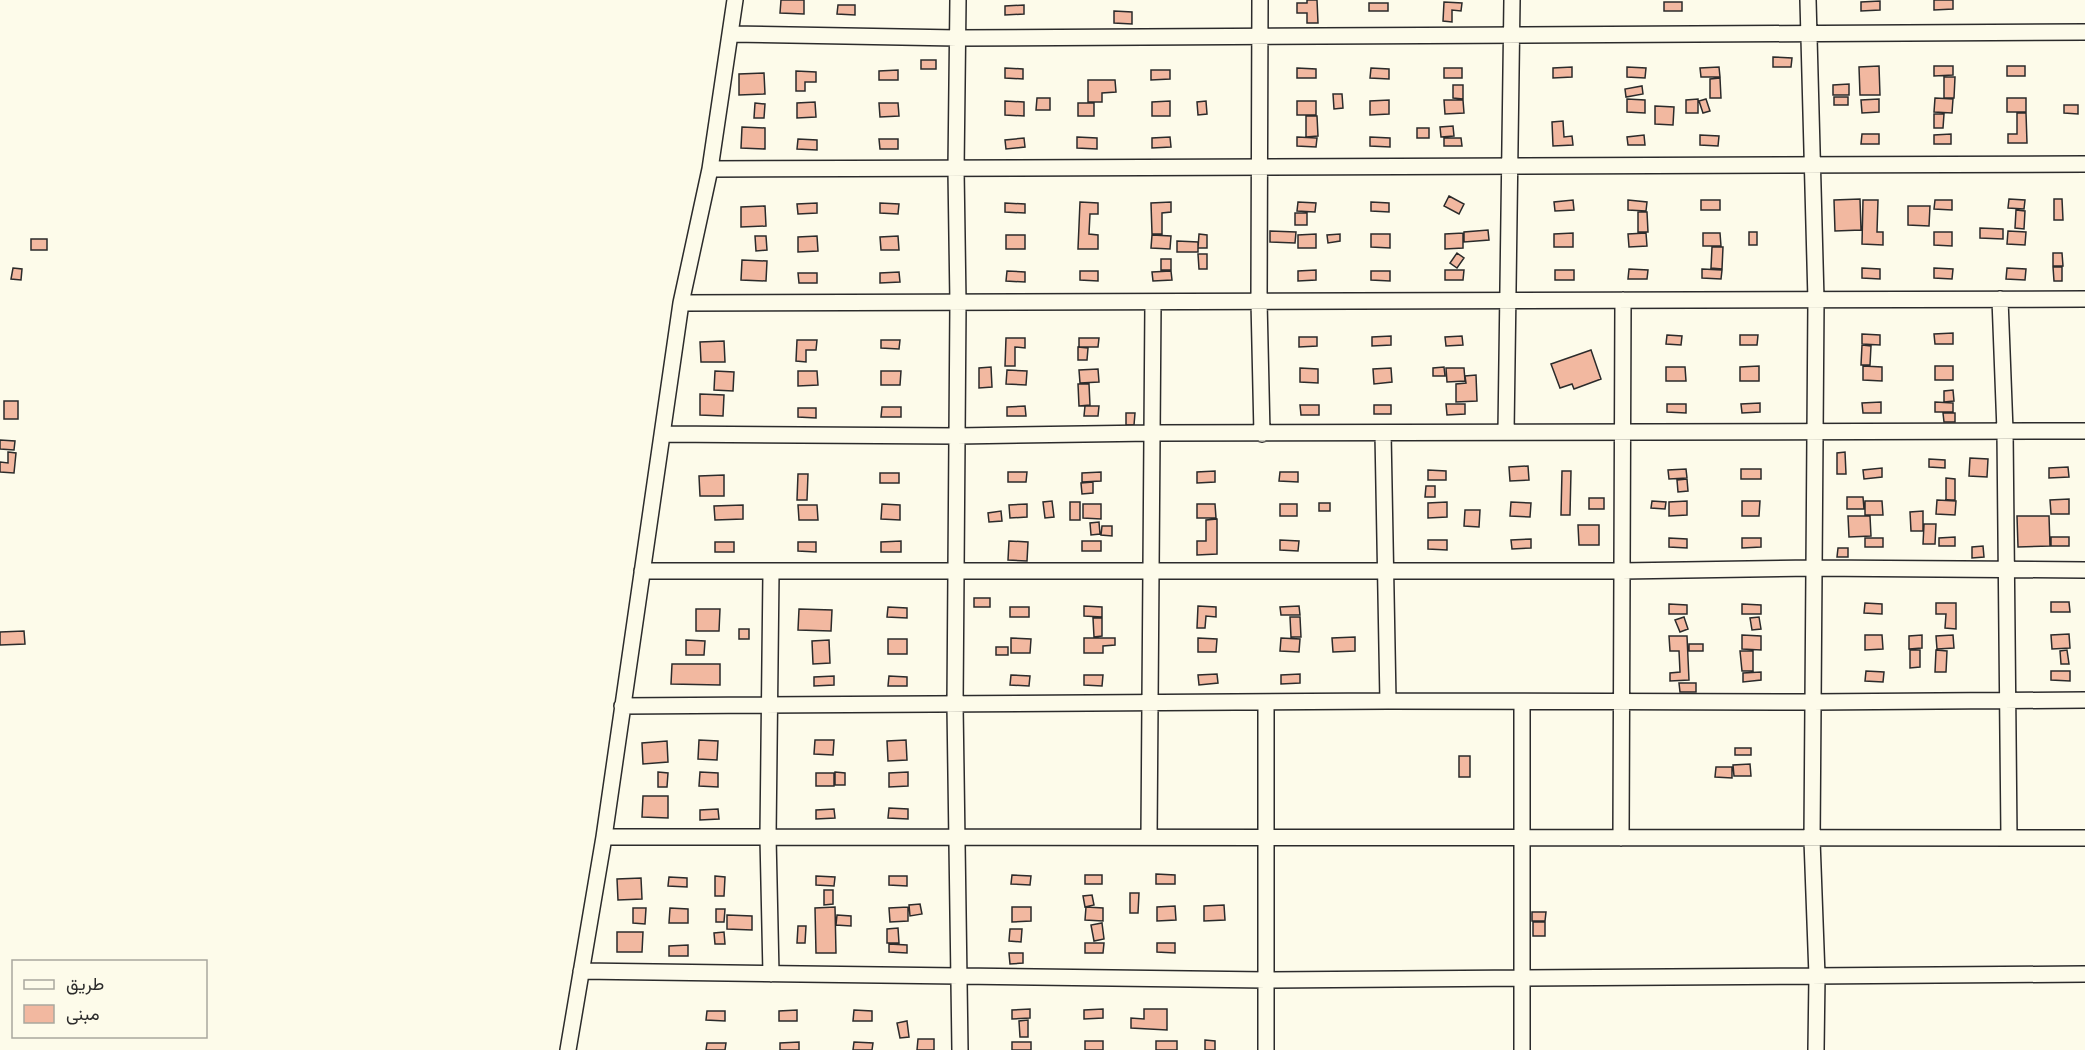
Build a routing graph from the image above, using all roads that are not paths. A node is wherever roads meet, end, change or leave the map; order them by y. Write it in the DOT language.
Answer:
graph roads {
  1 [pos="735,0"];
  2 [pos="958,0"];
  3 [pos="1260,0"];
  4 [pos="1512,0"];
  5 [pos="1808,0"];
  6 [pos="2085,32"];
  7 [pos="1808,33"];
  8 [pos="730,34"];
  9 [pos="1260,35"];
  10 [pos="1511,35"];
  11 [pos="957,38"];
  12 [pos="1812,164"];
  13 [pos="2085,164"];
  14 [pos="1509,165"];
  15 [pos="1258,168"];
  16 [pos="710,170"];
  17 [pos="956,170"];
  18 [pos="2000,299"];
  19 [pos="2085,299"];
  20 [pos="1623,300"];
  21 [pos="1816,300"];
  22 [pos="1507,301"];
  23 [pos="1153,302"];
  24 [pos="1258,302"];
  25 [pos="681,303"];
  26 [pos="958,303"];
  27 [pos="2005,431"];
  28 [pos="2085,431"];
  29 [pos="1506,432"];
  30 [pos="1623,432"];
  31 [pos="1815,432"];
  32 [pos="1383,433"];
  33 [pos="662,434"];
  34 [pos="1152,434"];
  35 [pos="1262,434"];
  36 [pos="957,436"];
  37 [pos="1814,568"];
  38 [pos="2007,570"];
  39 [pos="2085,570"];
  40 [pos="642,571"];
  41 [pos="1385,571"];
  42 [pos="1622,571"];
  43 [pos="771,572"];
  44 [pos="955,572"];
  45 [pos="1151,572"];
  46 [pos="2007,700"];
  47 [pos="2085,700"];
  48 [pos="1388,701"];
  49 [pos="1622,701"];
  50 [pos="1150,702"];
  51 [pos="1266,702"];
  52 [pos="1522,702"];
  53 [pos="1812,702"];
  54 [pos="955,705"];
  55 [pos="622,706"];
  56 [pos="770,706"];
  57 [pos="604,837"];
  58 [pos="768,837"];
  59 [pos="956,837"];
  60 [pos="1149,837"];
  61 [pos="1267,838"];
  62 [pos="1523,838"];
  63 [pos="1621,838"];
  64 [pos="2009,838"];
  65 [pos="2085,838"];
  66 [pos="1812,840"];
  67 [pos="581,971"];
  68 [pos="771,974"];
  69 [pos="2085,974"];
  70 [pos="959,975"];
  71 [pos="1817,976"];
  72 [pos="1522,978"];
  73 [pos="1266,980"];
  74 [pos="568,1050"];
  75 [pos="960,1050"];
  76 [pos="1266,1050"];
  77 [pos="1522,1050"];
  78 [pos="1816,1050"];
  1 -- 8 [label="street"];
  2 -- 11 [label="street"];
  3 -- 9 [label="street"];
  4 -- 10 [label="street"];
  5 -- 7 [label="street"];
  6 -- 7 [label="street"];
  7 -- 10 [label="street"];
  7 -- 12 [label="street"];
  8 -- 11 [label="street"];
  8 -- 16 [label="street"];
  9 -- 10 [label="street"];
  9 -- 11 [label="street"];
  9 -- 15 [label="street"];
  10 -- 14 [label="street"];
  11 -- 17 [label="street"];
  12 -- 13 [label="street"];
  12 -- 14 [label="street"];
  12 -- 21 [label="street"];
  14 -- 15 [label="street"];
  14 -- 22 [label="street"];
  15 -- 17 [label="street"];
  15 -- 24 [label="street"];
  16 -- 17 [label="street"];
  16 -- 25 [label="street"];
  17 -- 26 [label="street"];
  18 -- 19 [label="street"];
  18 -- 21 [label="street"];
  18 -- 27 [label="street"];
  20 -- 21 [label="street"];
  20 -- 22 [label="street"];
  20 -- 30 [label="street"];
  21 -- 31 [label="street"];
  22 -- 24 [label="street"];
  22 -- 29 [label="street"];
  23 -- 24 [label="street"];
  23 -- 26 [label="street"];
  23 -- 34 [label="street"];
  24 -- 35 [label="street"];
  25 -- 26 [label="street"];
  25 -- 33 [label="street"];
  26 -- 36 [label="street"];
  27 -- 28 [label="street"];
  27 -- 31 [label="street"];
  27 -- 38 [label="street"];
  29 -- 30 [label="street"];
  29 -- 32 [label="street"];
  30 -- 31 [label="street"];
  30 -- 42 [label="street"];
  31 -- 37 [label="street"];
  32 -- 35 [label="street"];
  32 -- 41 [label="street"];
  33 -- 36 [label="street"];
  33 -- 40 [label="street"];
  34 -- 35 [label="street"];
  34 -- 36 [label="street"];
  34 -- 45 [label="street"];
  36 -- 44 [label="street"];
  37 -- 38 [label="street"];
  37 -- 42 [label="street"];
  37 -- 53 [label="street"];
  38 -- 39 [label="street"];
  38 -- 46 [label="street"];
  40 -- 43 [label="street"];
  40 -- 55 [label="street"];
  41 -- 42 [label="street"];
  41 -- 45 [label="street"];
  41 -- 48 [label="street"];
  42 -- 49 [label="street"];
  43 -- 44 [label="street"];
  43 -- 56 [label="street"];
  44 -- 45 [label="street"];
  44 -- 54 [label="street"];
  45 -- 50 [label="street"];
  46 -- 47 [label="street"];
  46 -- 53 [label="street"];
  46 -- 64 [label="street"];
  48 -- 51 [label="street"];
  48 -- 52 [label="street"];
  49 -- 52 [label="street"];
  49 -- 53 [label="street"];
  49 -- 63 [label="street"];
  50 -- 51 [label="street"];
  50 -- 54 [label="street"];
  50 -- 60 [label="street"];
  51 -- 61 [label="street"];
  52 -- 62 [label="street"];
  53 -- 66 [label="street"];
  54 -- 56 [label="street"];
  54 -- 59 [label="street"];
  55 -- 56 [label="street"];
  55 -- 57 [label="street"];
  56 -- 58 [label="street"];
  57 -- 58 [label="street"];
  57 -- 67 [label="street"];
  58 -- 59 [label="street"];
  58 -- 68 [label="street"];
  59 -- 60 [label="street"];
  59 -- 70 [label="street"];
  60 -- 61 [label="street"];
  61 -- 62 [label="street"];
  61 -- 73 [label="street"];
  62 -- 63 [label="street"];
  62 -- 72 [label="street"];
  63 -- 66 [label="street"];
  64 -- 65 [label="street"];
  64 -- 66 [label="street"];
  66 -- 71 [label="street"];
  67 -- 68 [label="street"];
  67 -- 74 [label="street"];
  68 -- 70 [label="street"];
  69 -- 71 [label="street"];
  70 -- 73 [label="street"];
  70 -- 75 [label="street"];
  71 -- 72 [label="street"];
  71 -- 78 [label="street"];
  72 -- 73 [label="street"];
  72 -- 77 [label="street"];
  73 -- 76 [label="street"];
}
